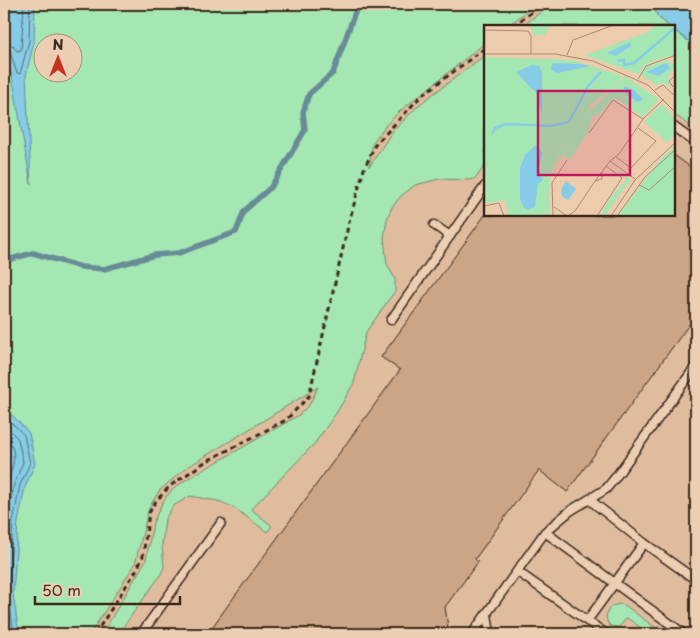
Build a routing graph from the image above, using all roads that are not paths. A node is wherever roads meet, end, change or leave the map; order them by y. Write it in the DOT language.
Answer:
graph roads {
  1 [pos="675,128"];
  2 [pos="696,143"];
  3 [pos="484,187"];
  4 [pos="434,225"];
  5 [pos="450,236"];
  6 [pos="391,320"];
  7 [pos="696,366"];
  8 [pos="590,500"];
  9 [pos="221,523"];
  10 [pos="545,532"];
  11 [pos="644,543"];
  12 [pos="518,572"];
  13 [pos="696,580"];
  14 [pos="614,583"];
  15 [pos="486,614"];
  16 [pos="587,621"];
  17 [pos="141,634"];
  18 [pos="472,634"];
  19 [pos="490,634"];
  20 [pos="606,634"];
  21 [pos="684,634"];
  1 -- 2 [label="lane"];
  3 -- 5 [label="lane"];
  4 -- 5 [label="lane"];
  5 -- 6 [label="lane"];
  7 -- 8 [label="lane"];
  8 -- 10 [label="lane"];
  8 -- 11 [label="lane"];
  9 -- 17 [label="lane"];
  10 -- 12 [label="lane"];
  10 -- 14 [label="lane"];
  11 -- 13 [label="lane"];
  11 -- 14 [label="lane"];
  12 -- 15 [label="lane"];
  12 -- 16 [label="lane"];
  14 -- 16 [label="lane"];
  14 -- 21 [label="lane"];
  15 -- 18 [label="lane"];
  15 -- 19 [label="lane"];
  16 -- 20 [label="lane"];
}
